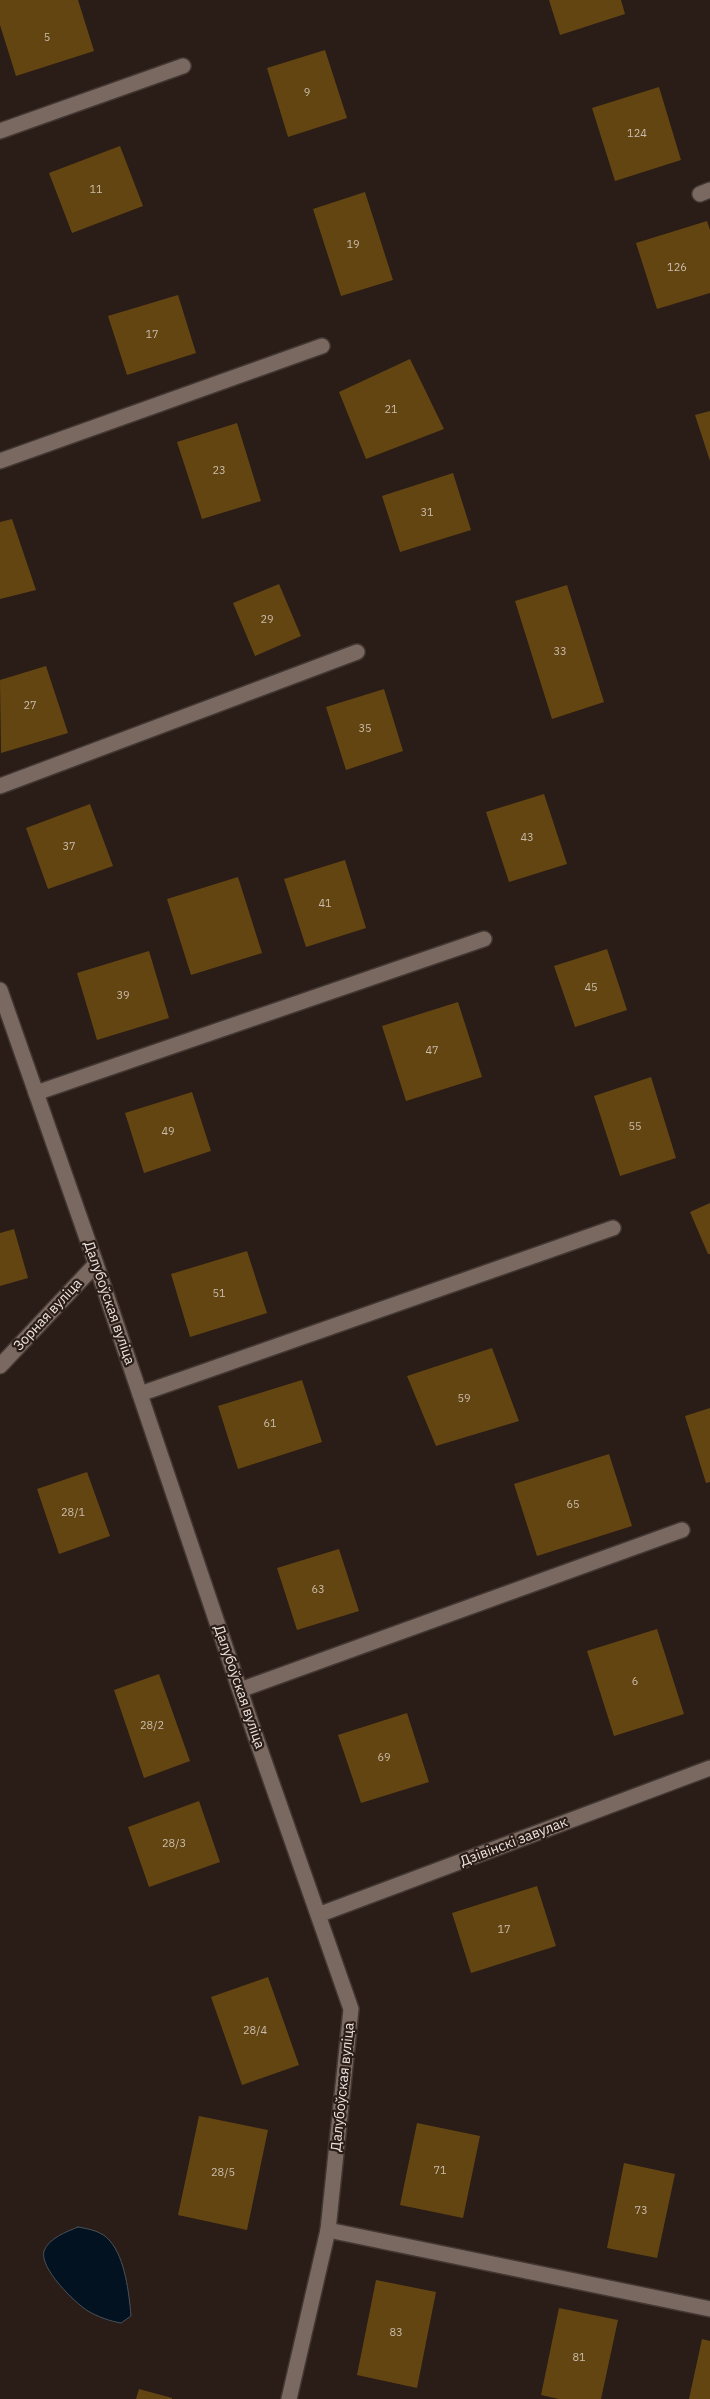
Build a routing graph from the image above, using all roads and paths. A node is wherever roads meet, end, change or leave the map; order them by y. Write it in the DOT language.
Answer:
graph roads {
  1 [pos="183,66"];
  2 [pos="0,131"];
  3 [pos="322,346"];
  4 [pos="0,461"];
  5 [pos="357,652"];
  6 [pos="0,786"];
  7 [pos="484,939"];
  8 [pos="1,996"];
  9 [pos="36,1093"];
  10 [pos="613,1228"];
  11 [pos="96,1264"];
  12 [pos="0,1366"];
  13 [pos="140,1394"];
  14 [pos="682,1530"];
  15 [pos="240,1690"];
  16 [pos="710,1768"];
  17 [pos="318,1915"];
  18 [pos="328,2230"];
  19 [pos="710,2309"];
  20 [pos="289,2399"];
  1 -- 2 [label="street"];
  3 -- 4 [label="street"];
  5 -- 6 [label="street"];
  7 -- 9 [label="street"];
  8 -- 9 [label="street, Далубоўская вуліца"];
  9 -- 11 [label="street, Далубоўская вуліца"];
  10 -- 13 [label="street"];
  11 -- 12 [label="street, Зорная вуліца"];
  11 -- 13 [label="street, Далубоўская вуліца"];
  13 -- 15 [label="street, Далубоўская вуліца"];
  14 -- 15 [label="street"];
  15 -- 17 [label="street, Далубоўская вуліца"];
  16 -- 17 [label="street, Дзівінскі завулак"];
  17 -- 18 [label="street, Далубоўская вуліца"];
  18 -- 19 [label="street"];
  18 -- 20 [label="street, Далубоўская вуліца"];
}
